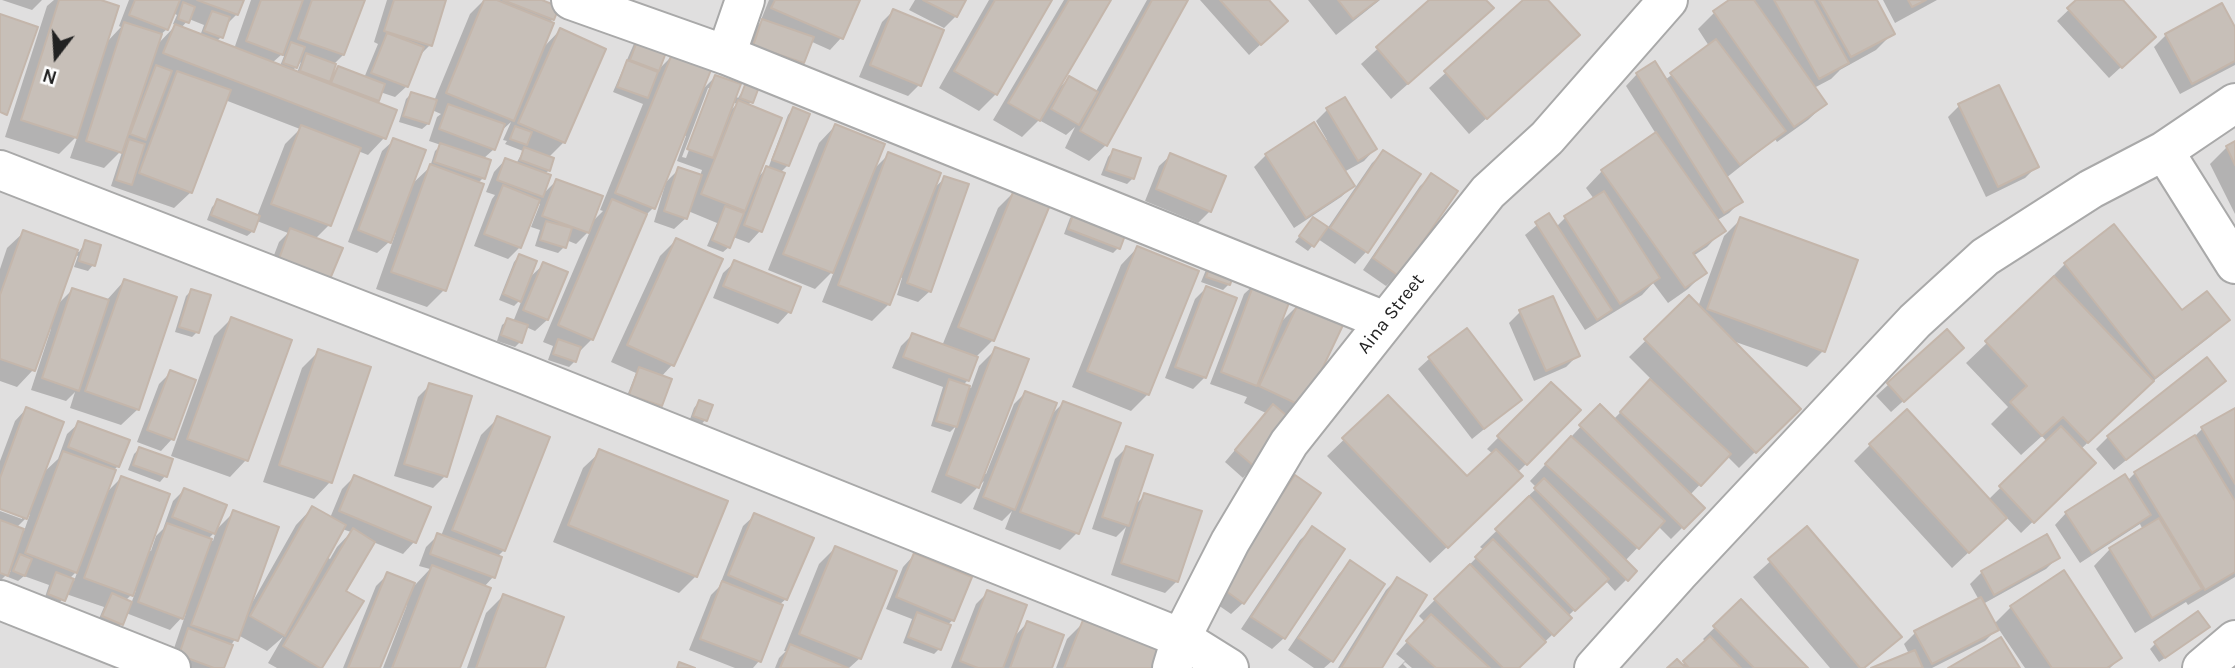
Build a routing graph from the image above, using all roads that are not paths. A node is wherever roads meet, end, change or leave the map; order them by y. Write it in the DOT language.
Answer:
graph roads {
  1 [pos="571,0"];
  2 [pos="745,0"];
  3 [pos="1650,7"];
  4 [pos="726,55"];
  5 [pos="2235,103"];
  6 [pos="2164,150"];
  7 [pos="0,170"];
  8 [pos="2235,264"];
  9 [pos="1385,321"];
  10 [pos="0,600"];
  11 [pos="2235,639"];
  12 [pos="1177,653"];
  13 [pos="171,668"];
  14 [pos="1229,668"];
  15 [pos="1594,668"];
  16 [pos="2202,668"];
  1 -- 4 [label="street"];
  2 -- 4 [label="street"];
  3 -- 9 [label="street, Aina Street"];
  4 -- 9 [label="street"];
  5 -- 6 [label="street"];
  6 -- 8 [label="street"];
  6 -- 15 [label="street"];
  7 -- 12 [label="street"];
  9 -- 12 [label="street, Aina Street"];
  10 -- 13 [label="street"];
  11 -- 16 [label="street"];
  12 -- 14 [label="street"];
}
